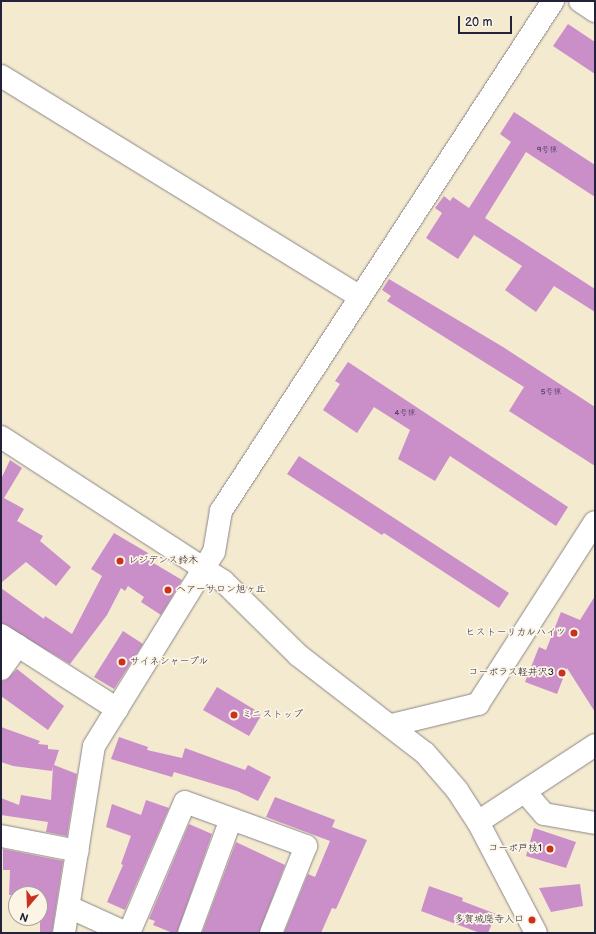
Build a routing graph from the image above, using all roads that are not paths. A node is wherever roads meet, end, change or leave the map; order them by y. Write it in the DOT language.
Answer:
graph roads {
  1 [pos="553,1"];
  2 [pos="580,1"];
  3 [pos="595,11"];
  4 [pos="1,76"];
  5 [pos="359,296"];
  6 [pos="1,437"];
  7 [pos="595,522"];
  8 [pos="204,566"];
  9 [pos="10,640"];
  10 [pos="1,669"];
  11 [pos="118,709"];
  12 [pos="392,725"];
  13 [pos="595,745"];
  14 [pos="524,792"];
  15 [pos="231,819"];
  16 [pos="478,822"];
  17 [pos="595,823"];
  18 [pos="1,836"];
  19 [pos="78,851"];
  20 [pos="68,907"];
  21 [pos="64,933"];
  22 [pos="128,933"];
  23 [pos="189,933"];
  24 [pos="271,933"];
  25 [pos="536,933"];
  1 -- 5 [label="street"];
  2 -- 3 [label="street"];
  4 -- 5 [label="street"];
  5 -- 8 [label="street"];
  6 -- 8 [label="street"];
  7 -- 12 [label="street"];
  8 -- 11 [label="street"];
  8 -- 12 [label="street"];
  9 -- 10 [label="street"];
  9 -- 11 [label="street"];
  11 -- 19 [label="street"];
  12 -- 16 [label="street"];
  13 -- 14 [label="street"];
  14 -- 16 [label="street"];
  14 -- 17 [label="street"];
  15 -- 22 [label="street"];
  15 -- 23 [label="street"];
  15 -- 24 [label="street"];
  16 -- 25 [label="street"];
  18 -- 19 [label="street"];
  19 -- 20 [label="street"];
  20 -- 21 [label="street"];
  20 -- 22 [label="street"];
}
